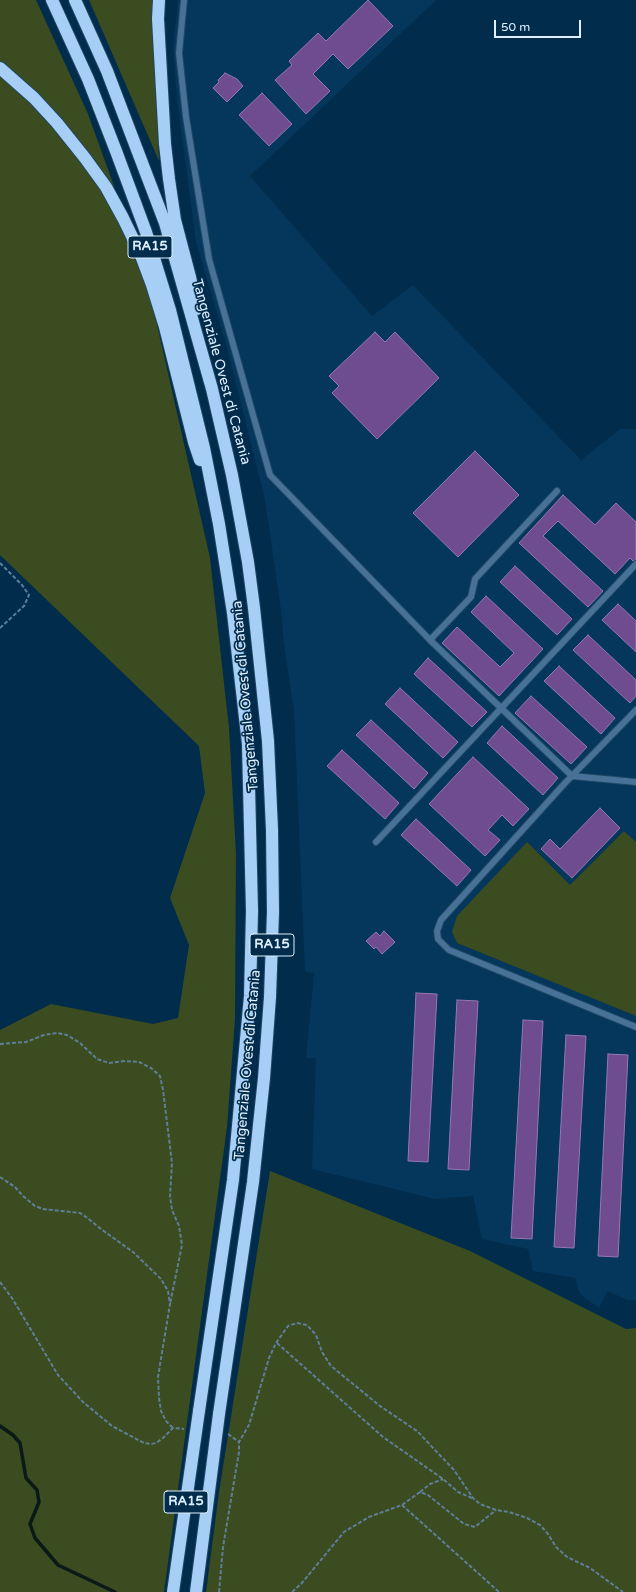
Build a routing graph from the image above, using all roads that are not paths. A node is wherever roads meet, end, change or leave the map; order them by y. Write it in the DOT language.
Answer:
graph roads {
  1 [pos="52,0"];
  2 [pos="75,0"];
  3 [pos="159,0"];
  4 [pos="184,0"];
  5 [pos="0,68"];
  6 [pos="212,389"];
  7 [pos="557,491"];
  8 [pos="215,505"];
  9 [pos="636,564"];
  10 [pos="430,640"];
  11 [pos="502,709"];
  12 [pos="636,710"];
  13 [pos="572,776"];
  14 [pos="636,782"];
  15 [pos="376,842"];
  16 [pos="636,1027"];
  17 [pos="173,1592"];
  18 [pos="196,1592"];
  1 -- 8 [label="highway, Tangenziale Ovest di Catania / RA15"];
  2 -- 6 [label="highway, Tangenziale Ovest di Catania / RA15"];
  3 -- 6 [label="highway"];
  4 -- 10 [label="lane"];
  5 -- 8 [label="highway"];
  6 -- 18 [label="highway, Tangenziale Ovest di Catania / RA15, bridge"];
  7 -- 10 [label="lane"];
  8 -- 17 [label="highway, Tangenziale Ovest di Catania / RA15, bridge"];
  9 -- 11 [label="lane"];
  10 -- 11 [label="lane"];
  11 -- 13 [label="lane"];
  11 -- 15 [label="lane"];
  12 -- 13 [label="lane"];
  13 -- 14 [label="lane"];
  13 -- 16 [label="lane"];
}
